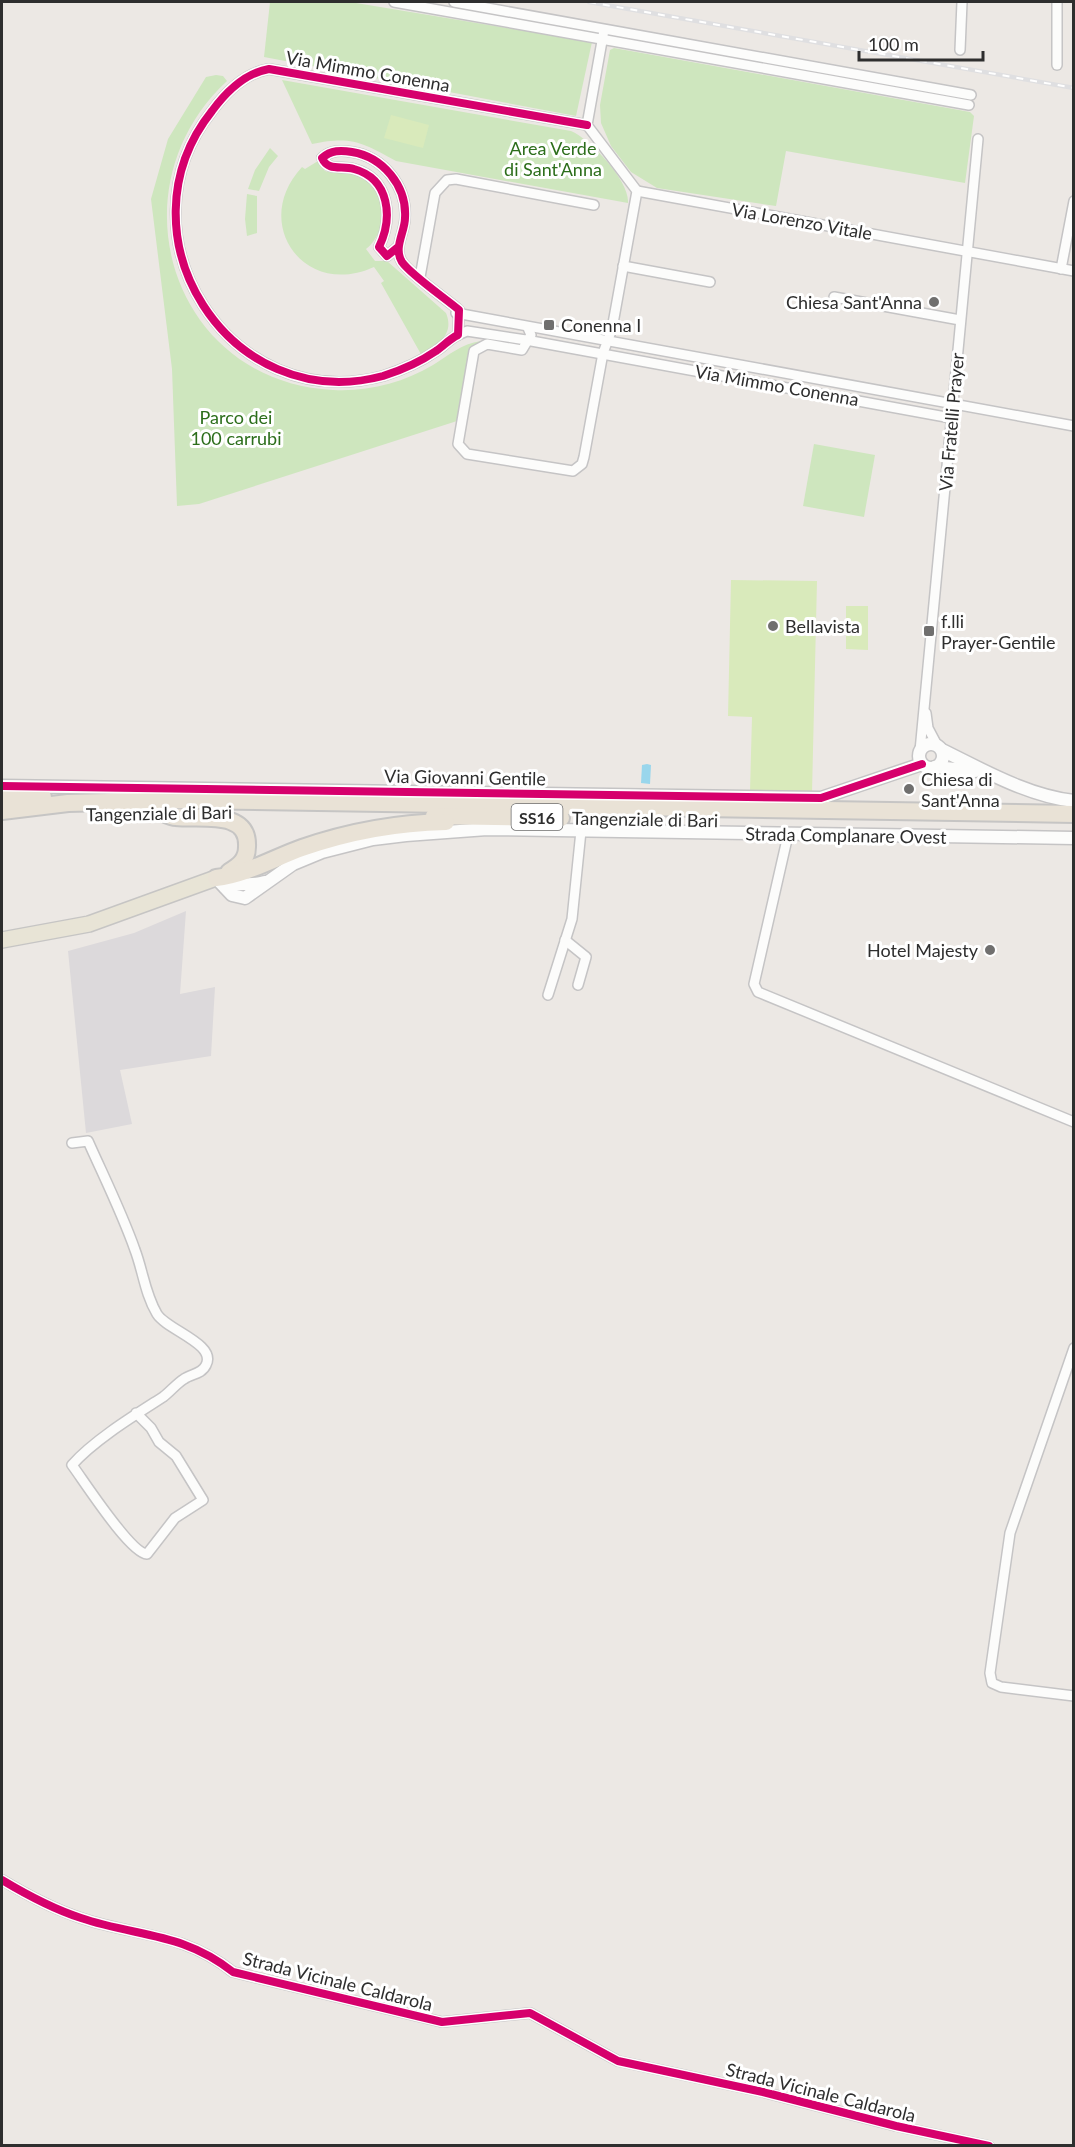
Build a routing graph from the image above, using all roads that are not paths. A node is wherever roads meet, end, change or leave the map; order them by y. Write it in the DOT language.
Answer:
graph roads {
  1 [pos="394,2"];
  2 [pos="454,2"];
  3 [pos="962,2"];
  4 [pos="1057,2"];
  5 [pos="604,30"];
  6 [pos="602,40"];
  7 [pos="960,50"];
  8 [pos="1057,65"];
  9 [pos="587,125"];
  10 [pos="978,139"];
  11 [pos="637,191"];
  12 [pos="1074,201"];
  13 [pos="594,205"];
  14 [pos="398,247"];
  15 [pos="967,252"];
  16 [pos="387,255"];
  17 [pos="623,266"];
  18 [pos="1061,269"];
  19 [pos="1074,271"];
  20 [pos="420,277"];
  21 [pos="710,282"];
  22 [pos="834,297"];
  23 [pos="460,314"];
  24 [pos="960,320"];
  25 [pos="528,328"];
  26 [pos="549,331"];
  27 [pos="458,335"];
  28 [pos="526,340"];
  29 [pos="608,343"];
  30 [pos="550,344"];
  31 [pos="603,353"];
  32 [pos="772,372"];
  33 [pos="787,375"];
  34 [pos="771,384"];
  35 [pos="785,387"];
  36 [pos="952,405"];
  37 [pos="951,418"];
  38 [pos="1074,426"];
  39 [pos="925,705"];
  40 [pos="940,748"];
  41 [pos="920,751"];
  42 [pos="922,764"];
  43 [pos="935,768"];
  44 [pos="988,773"];
  45 [pos="2,786"];
  46 [pos="2,796"];
  47 [pos="119,801"];
  48 [pos="1074,801"];
  49 [pos="2,811"];
  50 [pos="159,811"];
  51 [pos="1074,814"];
  52 [pos="466,816"];
  53 [pos="2,822"];
  54 [pos="1074,825"];
  55 [pos="581,831"];
  56 [pos="788,834"];
  57 [pos="1074,838"];
  58 [pos="220,882"];
  59 [pos="2,940"];
  60 [pos="565,940"];
  61 [pos="578,985"];
  62 [pos="548,995"];
  63 [pos="1074,1122"];
  64 [pos="72,1143"];
  65 [pos="1074,1348"];
  66 [pos="136,1413"];
  67 [pos="1074,1696"];
  68 [pos="2,1880"];
  69 [pos="988,2145"];
  1 -- 6 [label="street"];
  2 -- 5 [label="street"];
  3 -- 7 [label="street"];
  4 -- 8 [label="street"];
  5 -- 6 [label="street"];
  5 -- 6 [label="street"];
  6 -- 9 [label="street"];
  9 -- 11 [label="street"];
  9 -- 27 [label="street, Via Mimmo Conenna"];
  10 -- 15 [label="street, Via Fratelli Prayer"];
  11 -- 15 [label="street, Via Lorenzo Vitale"];
  11 -- 17 [label="street"];
  12 -- 18 [label="street"];
  13 -- 20 [label="street"];
  14 -- 16 [label="street"];
  14 -- 16 [label="street"];
  14 -- 20 [label="street"];
  15 -- 18 [label="street, Via Lorenzo Vitale"];
  15 -- 24 [label="street, Via Fratelli Prayer"];
  16 -- 23 [label="street, Via Mimmo Conenna"];
  17 -- 21 [label="street"];
  17 -- 29 [label="street"];
  18 -- 19 [label="street, Via Lorenzo Vitale"];
  20 -- 23 [label="street"];
  22 -- 24 [label="street"];
  23 -- 25 [label="street, Via Mimmo Conenna"];
  23 -- 27 [label="street"];
  24 -- 36 [label="street, Via Fratelli Prayer"];
  25 -- 26 [label="street, Via Mimmo Conenna"];
  25 -- 28 [label="street"];
  26 -- 29 [label="street, Via Mimmo Conenna"];
  26 -- 30 [label="street"];
  27 -- 28 [label="street, Via Mimmo Conenna"];
  28 -- 30 [label="street, Via Mimmo Conenna"];
  28 -- 31 [label="street, Via Mimmo Conenna"];
  29 -- 31 [label="street, Via Mimmo Conenna"];
  29 -- 32 [label="street, Via Mimmo Conenna"];
  30 -- 31 [label="street, Via Mimmo Conenna"];
  31 -- 34 [label="street, Via Mimmo Conenna"];
  32 -- 33 [label="street, Via Mimmo Conenna"];
  32 -- 34 [label="street"];
  33 -- 35 [label="street"];
  33 -- 36 [label="street, Via Mimmo Conenna"];
  34 -- 35 [label="street, Via Mimmo Conenna"];
  35 -- 37 [label="street, Via Mimmo Conenna"];
  36 -- 37 [label="street, Via Fratelli Prayer"];
  36 -- 38 [label="street, Via Mimmo Conenna"];
  37 -- 39 [label="street, Via Fratelli Prayer"];
  39 -- 40 [label="street"];
  39 -- 41 [label="street, Via Fratelli Prayer"];
  40 -- 41 [label="street"];
  40 -- 43 [label="street"];
  40 -- 44 [label="street"];
  41 -- 42 [label="street"];
  42 -- 43 [label="street"];
  42 -- 45 [label="street, Via Giovanni Gentile"];
  43 -- 44 [label="street"];
  44 -- 48 [label="street"];
  46 -- 47 [label="highway"];
  47 -- 49 [label="highway, Tangenziale di Bari / SS16"];
  47 -- 51 [label="highway, Tangenziale di Bari / SS16"];
  50 -- 52 [label="highway, Tangenziale di Bari / SS16"];
  50 -- 53 [label="highway, Tangenziale di Bari / SS16"];
  50 -- 58 [label="highway"];
  52 -- 54 [label="highway, Tangenziale di Bari / SS16"];
  52 -- 58 [label="highway, SS16"];
  55 -- 56 [label="street, Strada Complanare Ovest"];
  55 -- 58 [label="street, Strada Complanare Ovest"];
  55 -- 60 [label="street"];
  56 -- 57 [label="street, Strada Complanare Ovest"];
  56 -- 63 [label="street"];
  58 -- 59 [label="main road"];
  60 -- 61 [label="street"];
  60 -- 62 [label="street"];
  64 -- 66 [label="street"];
  65 -- 67 [label="street"];
  66 -- 66 [label="street"];
  68 -- 69 [label="street, Strada Vicinale Caldarola"];
}
